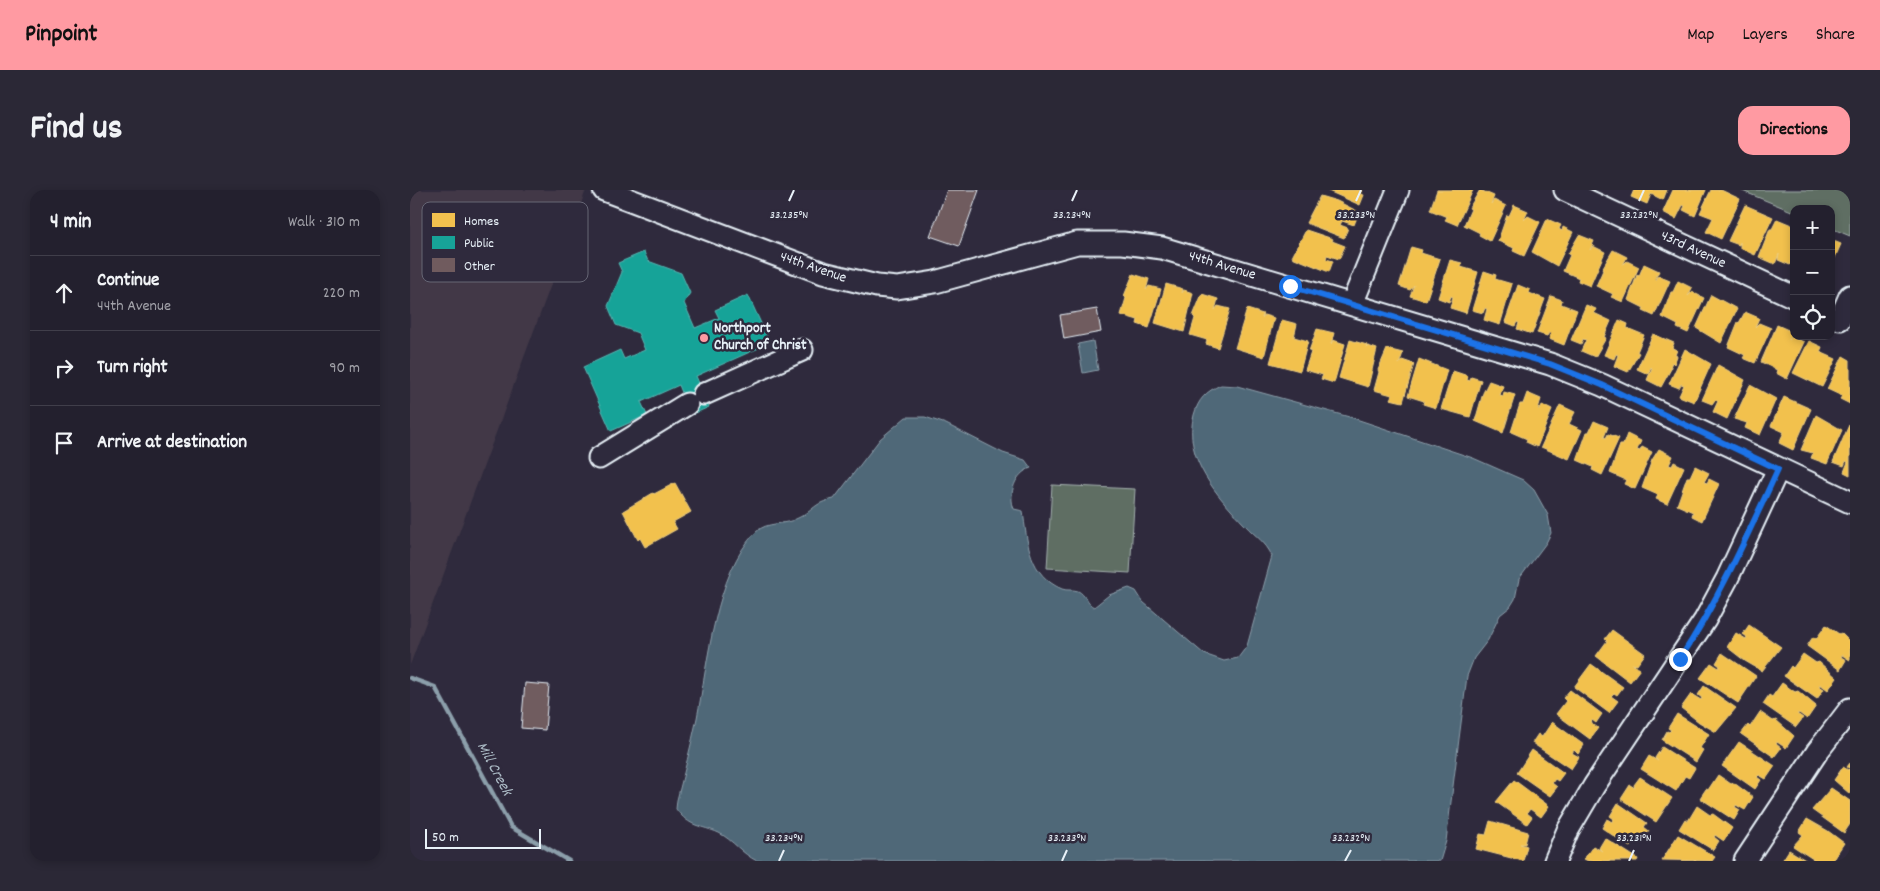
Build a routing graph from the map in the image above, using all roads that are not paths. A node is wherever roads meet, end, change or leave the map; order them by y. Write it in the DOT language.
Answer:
graph roads {
  1 [pos="604,190"];
  2 [pos="1398,190"];
  3 [pos="1565,190"];
  4 [pos="1790,295"];
  5 [pos="1850,296"];
  6 [pos="1352,304"];
  7 [pos="1840,319"];
  8 [pos="802,350"];
  9 [pos="600,458"];
  10 [pos="1778,469"];
  11 [pos="1850,502"];
  12 [pos="1850,708"];
  13 [pos="1555,861"];
  14 [pos="1745,861"];
  1 -- 6 [label="street, 44th Avenue"];
  2 -- 6 [label="street"];
  3 -- 4 [label="street, 43rd Avenue"];
  5 -- 7 [label="street"];
  6 -- 10 [label="street, 44th Avenue"];
  8 -- 9 [label="street"];
  10 -- 11 [label="street, 44th Avenue"];
  10 -- 13 [label="street"];
  12 -- 14 [label="street"];
}
